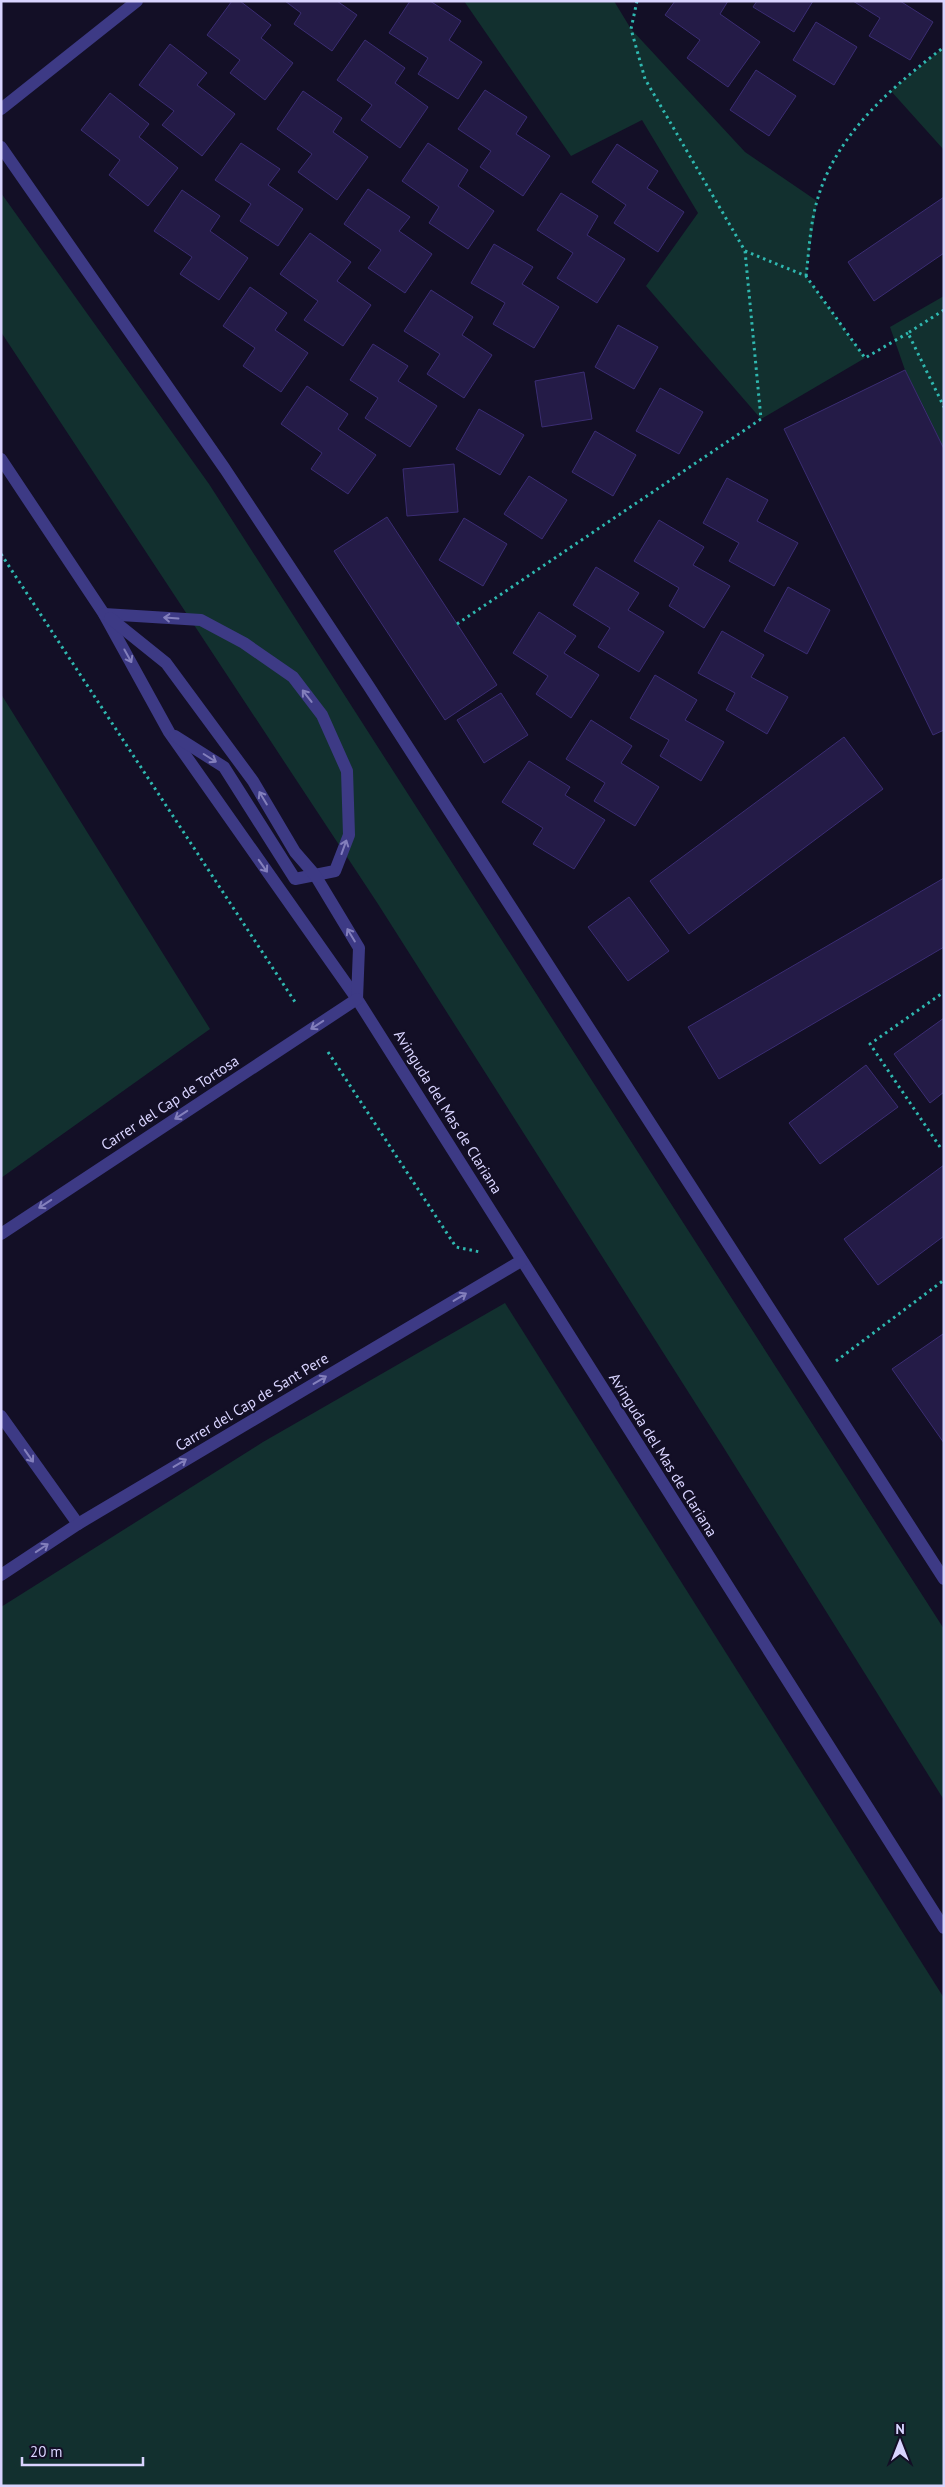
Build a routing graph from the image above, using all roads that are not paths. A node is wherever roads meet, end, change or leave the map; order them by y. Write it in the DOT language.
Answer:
graph roads {
  1 [pos="138,1"];
  2 [pos="1,109"];
  3 [pos="1,147"];
  4 [pos="1,459"];
  5 [pos="104,614"];
  6 [pos="169,732"];
  7 [pos="315,874"];
  8 [pos="357,999"];
  9 [pos="1,1234"];
  10 [pos="521,1261"];
  11 [pos="1,1416"];
  12 [pos="78,1524"];
  13 [pos="1,1575"];
  14 [pos="944,1579"];
  15 [pos="944,1928"];
  1 -- 2 [label="street"];
  3 -- 14 [label="street"];
  4 -- 5 [label="street, Avinguda del Mas de Clariana"];
  5 -- 6 [label="street, Avinguda del Mas de Clariana, one-way"];
  7 -- 5 [label="street, Avinguda del Mas de Clariana, one-way"];
  7 -- 5 [label="street, Avinguda del Mas de Clariana, one-way"];
  6 -- 7 [label="street, Avinguda del Mas de Clariana, one-way"];
  6 -- 8 [label="street, Avinguda del Mas de Clariana, one-way"];
  8 -- 7 [label="street, Avinguda del Mas de Clariana, one-way"];
  8 -- 9 [label="street, Carrer del Cap de Tortosa, one-way"];
  8 -- 10 [label="street, Avinguda del Mas de Clariana"];
  12 -- 10 [label="street, Carrer del Cap de Sant Pere, one-way"];
  10 -- 15 [label="street, Avinguda del Mas de Clariana"];
  11 -- 12 [label="street, one-way"];
  13 -- 12 [label="street, Carrer del Cap de Sant Pere, one-way"];
}
